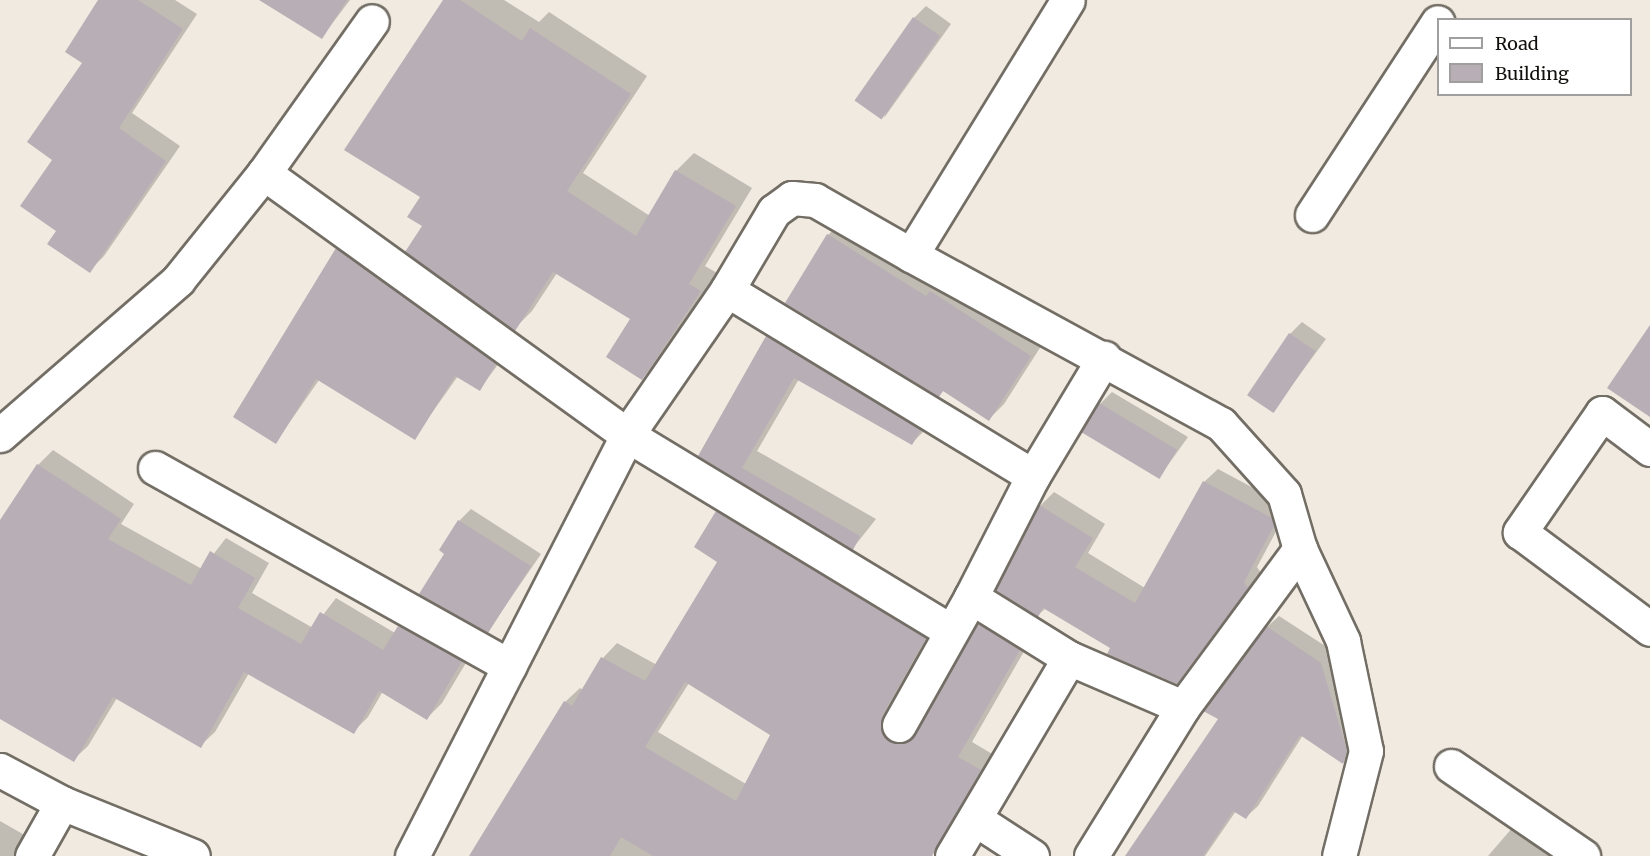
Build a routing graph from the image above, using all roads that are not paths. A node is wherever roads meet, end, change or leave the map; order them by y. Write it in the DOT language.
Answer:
graph roads {
  1 [pos="1068,0"];
  2 [pos="1453,0"];
  3 [pos="1441,18"];
  4 [pos="372,21"];
  5 [pos="1437,24"];
  6 [pos="264,173"];
  7 [pos="1312,215"];
  8 [pos="911,255"];
  9 [pos="727,290"];
  10 [pos="1104,358"];
  11 [pos="0,435"];
  12 [pos="627,435"];
  13 [pos="1650,449"];
  14 [pos="155,468"];
  15 [pos="1033,476"];
  16 [pos="1300,549"];
  17 [pos="971,597"];
  18 [pos="1650,630"];
  19 [pos="951,632"];
  20 [pos="1069,658"];
  21 [pos="509,666"];
  22 [pos="1183,707"];
  23 [pos="899,725"];
  24 [pos="1451,766"];
  25 [pos="0,770"];
  26 [pos="62,803"];
  27 [pos="975,819"];
  28 [pos="32,856"];
  29 [pos="193,856"];
  30 [pos="412,856"];
  31 [pos="952,856"];
  32 [pos="1032,856"];
  33 [pos="1091,856"];
  34 [pos="1339,856"];
  35 [pos="1583,856"];
  1 -- 8 [label="street"];
  2 -- 3 [label="street"];
  4 -- 6 [label="street"];
  5 -- 7 [label="street"];
  6 -- 11 [label="street"];
  6 -- 12 [label="street"];
  8 -- 9 [label="street"];
  8 -- 10 [label="street"];
  9 -- 12 [label="street"];
  9 -- 15 [label="street"];
  10 -- 15 [label="street"];
  10 -- 16 [label="street"];
  12 -- 19 [label="street"];
  12 -- 21 [label="street"];
  13 -- 18 [label="street"];
  14 -- 21 [label="street"];
  15 -- 17 [label="street"];
  16 -- 22 [label="street"];
  16 -- 34 [label="street"];
  17 -- 19 [label="street"];
  17 -- 20 [label="street"];
  19 -- 23 [label="street"];
  20 -- 22 [label="street"];
  20 -- 27 [label="street"];
  21 -- 30 [label="street"];
  22 -- 33 [label="street"];
  24 -- 35 [label="street"];
  25 -- 26 [label="street"];
  26 -- 28 [label="street"];
  26 -- 29 [label="street"];
  27 -- 31 [label="street"];
  27 -- 32 [label="street"];
}
